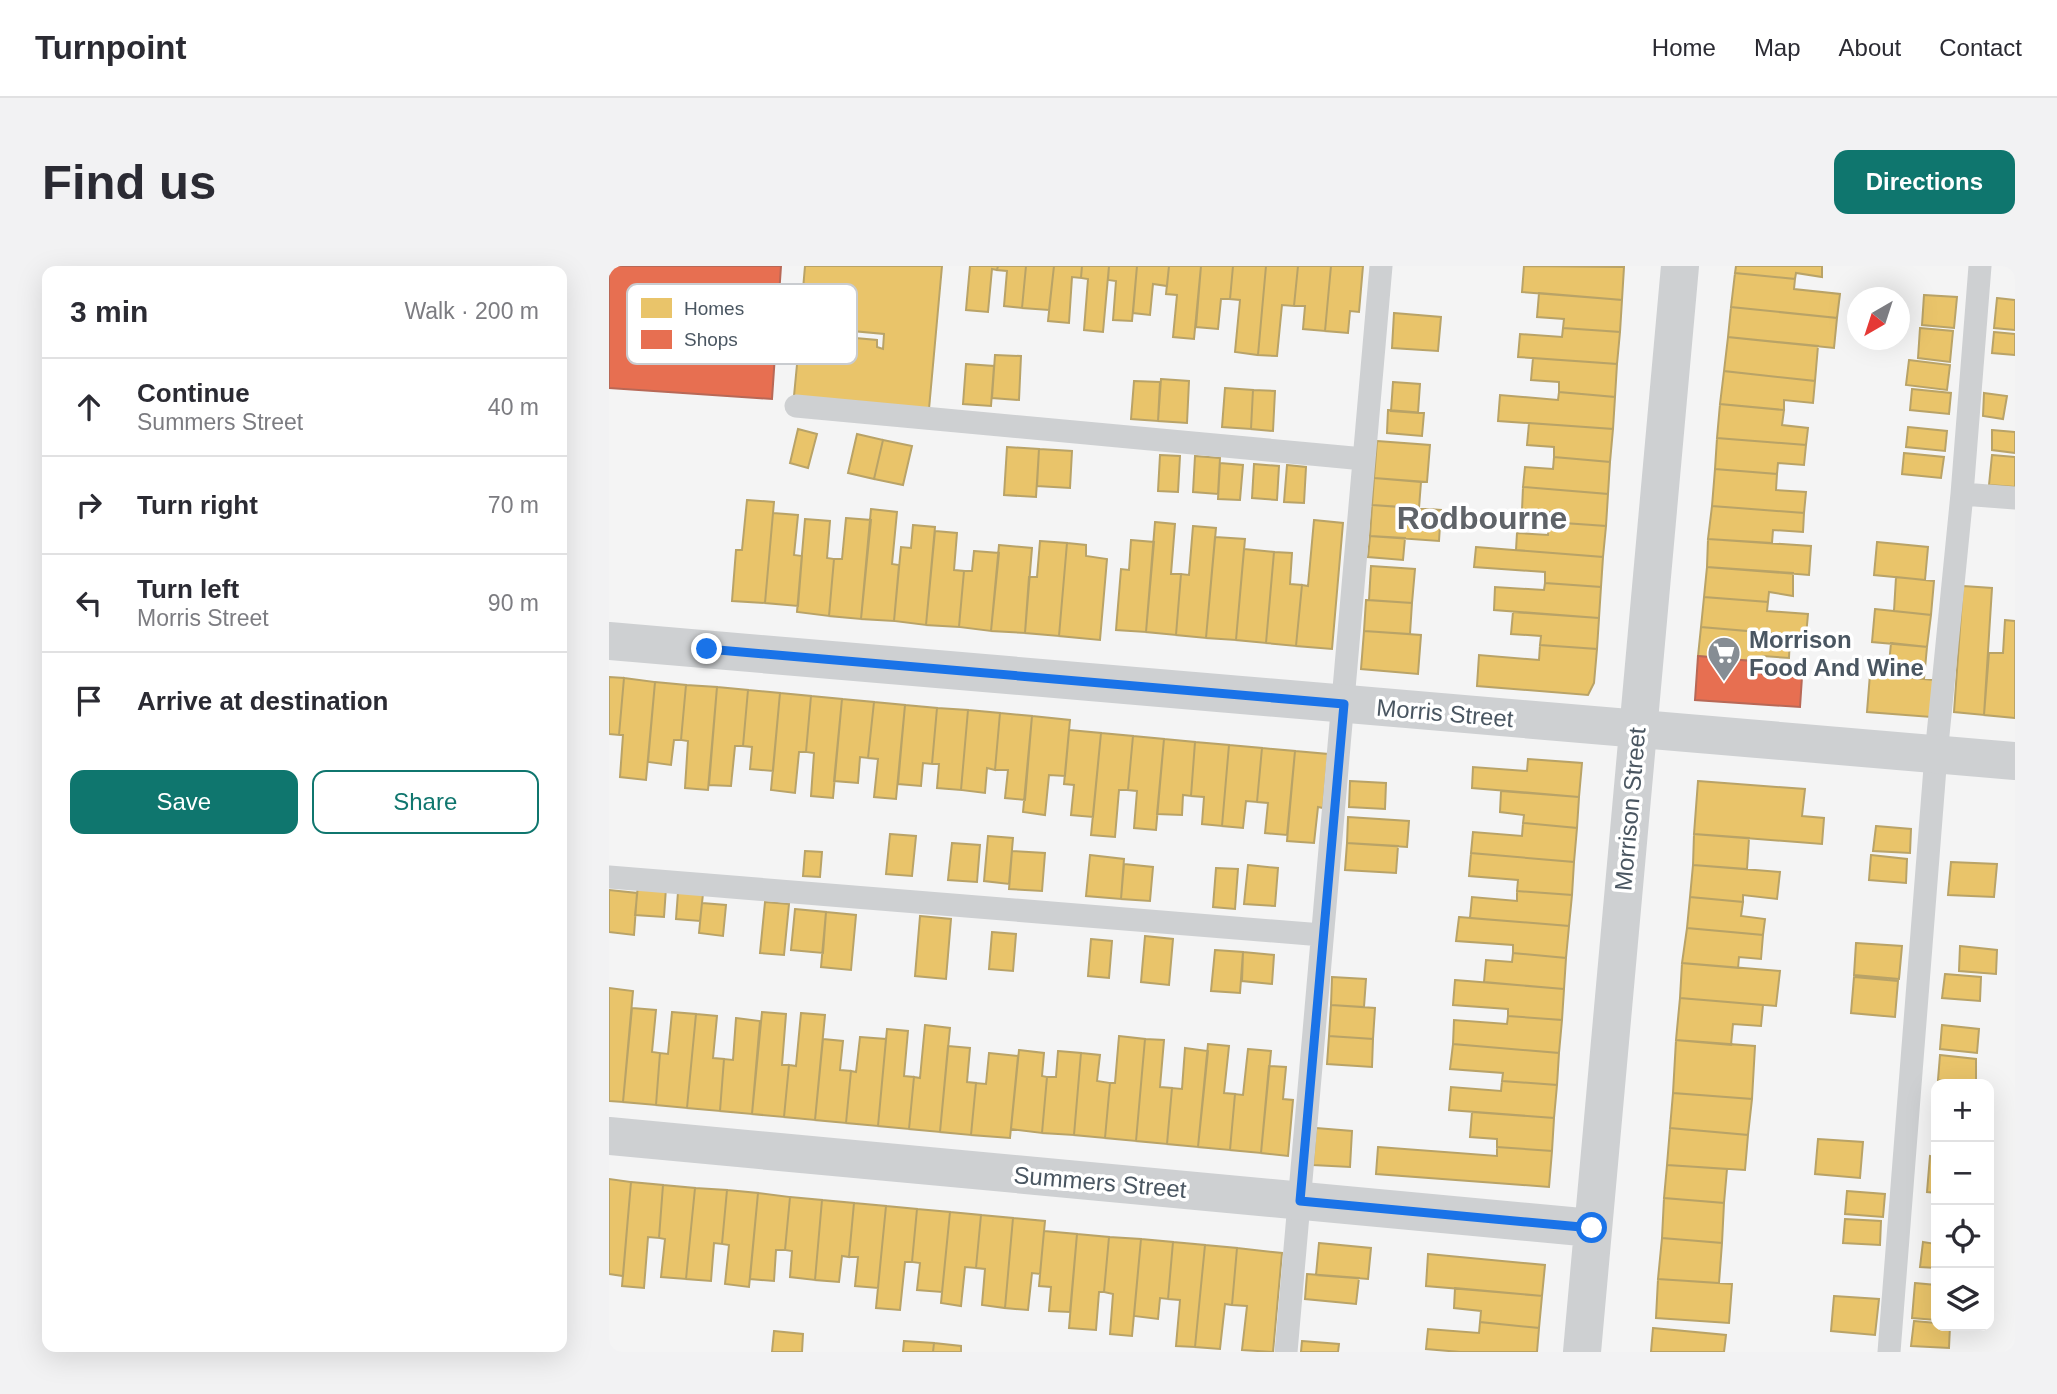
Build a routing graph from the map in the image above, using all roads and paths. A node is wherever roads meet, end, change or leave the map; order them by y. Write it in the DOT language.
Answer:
graph roads {
  1 [pos="1381,266"];
  2 [pos="1680,266"];
  3 [pos="1980,266"];
  4 [pos="796,406"];
  5 [pos="1364,459"];
  6 [pos="1962,494"];
  7 [pos="2015,498"];
  8 [pos="609,641"];
  9 [pos="1344,704"];
  10 [pos="1638,729"];
  11 [pos="1936,755"];
  12 [pos="2015,761"];
  13 [pos="609,877"];
  14 [pos="1322,935"];
  15 [pos="609,1136"];
  16 [pos="1300,1201"];
  17 [pos="1592,1228"];
  18 [pos="1286,1352"];
  19 [pos="1582,1352"];
  20 [pos="1889,1352"];
  1 -- 5 [label="lane"];
  2 -- 10 [label="street, Morrison Street"];
  3 -- 6 [label="lane"];
  4 -- 5 [label="lane"];
  5 -- 9 [label="lane"];
  6 -- 7 [label="lane"];
  6 -- 11 [label="lane"];
  8 -- 9 [label="street, Morris Street"];
  9 -- 10 [label="street, Morris Street"];
  9 -- 14 [label="lane"];
  10 -- 11 [label="street, Morris Street"];
  10 -- 17 [label="street, Morrison Street"];
  11 -- 12 [label="street, Morris Street"];
  11 -- 20 [label="lane"];
  13 -- 14 [label="lane"];
  14 -- 16 [label="lane"];
  15 -- 16 [label="street, Summers Street"];
  16 -- 17 [label="street, Summers Street"];
  16 -- 18 [label="lane"];
  17 -- 19 [label="street, Morrison Street"];
}
